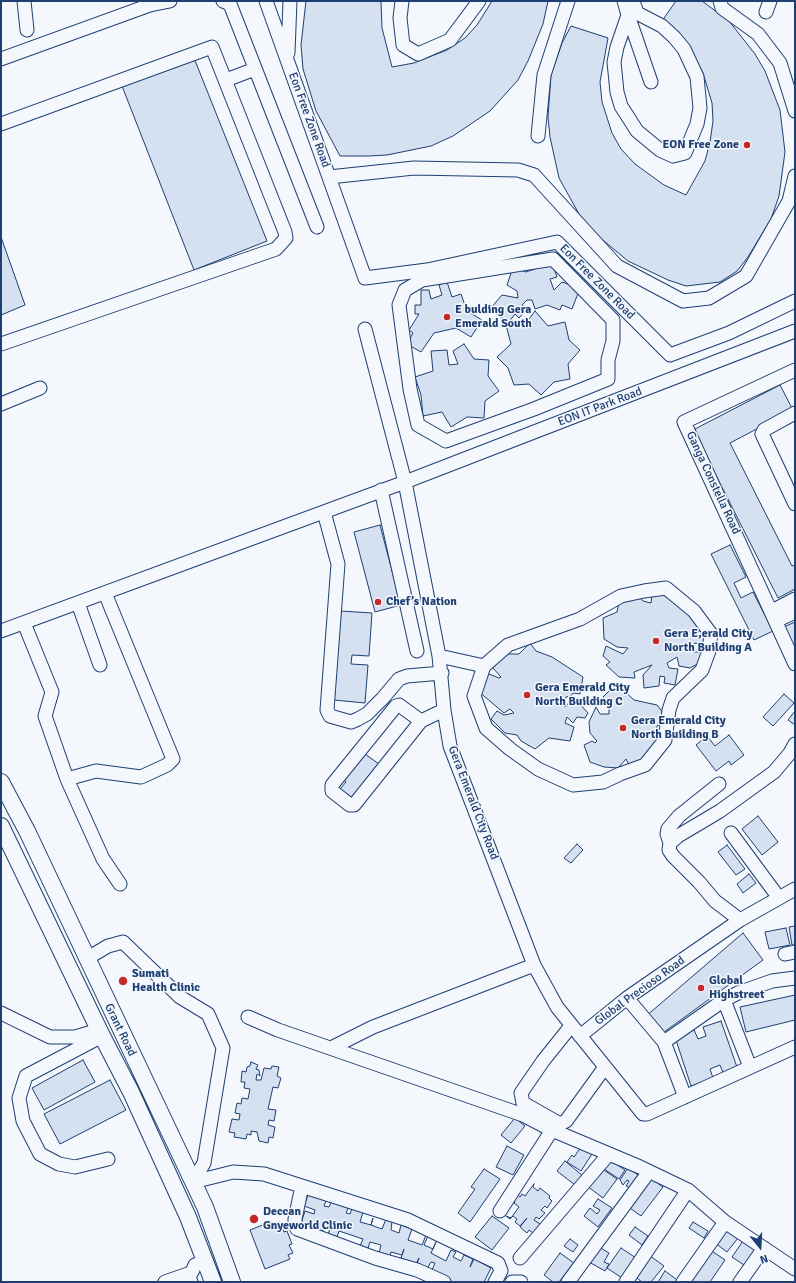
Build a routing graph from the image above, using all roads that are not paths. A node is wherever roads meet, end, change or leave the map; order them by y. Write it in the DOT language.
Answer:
graph roads {
  1 [pos="24,1"];
  2 [pos="170,1"];
  3 [pos="223,1"];
  4 [pos="266,1"];
  5 [pos="290,1"];
  6 [pos="402,1"];
  7 [pos="479,1"];
  8 [pos="568,1"];
  9 [pos="624,1"];
  10 [pos="720,1"];
  11 [pos="633,10"];
  12 [pos="27,30"];
  13 [pos="1,59"];
  14 [pos="288,63"];
  15 [pos="255,69"];
  16 [pos="226,80"];
  17 [pos="654,80"];
  18 [pos="795,111"];
  19 [pos="1,124"];
  20 [pos="538,136"];
  21 [pos="795,176"];
  22 [pos="329,178"];
  23 [pos="317,227"];
  24 [pos="795,301"];
  25 [pos="365,329"];
  26 [pos="795,331"];
  27 [pos="1,344"];
  28 [pos="795,370"];
  29 [pos="40,388"];
  30 [pos="1,404"];
  31 [pos="534,409"];
  32 [pos="795,413"];
  33 [pos="544,428"];
  34 [pos="405,482"];
  35 [pos="381,490"];
  36 [pos="795,504"];
  37 [pos="324,512"];
  38 [pos="105,593"];
  39 [pos="795,599"];
  40 [pos="78,603"];
  41 [pos="429,604"];
  42 [pos="404,612"];
  43 [pos="795,612"];
  44 [pos="774,616"];
  45 [pos="24,623"];
  46 [pos="1,631"];
  47 [pos="417,651"];
  48 [pos="439,656"];
  49 [pos="795,664"];
  50 [pos="100,665"];
  51 [pos="484,666"];
  52 [pos="442,673"];
  53 [pos="444,710"];
  54 [pos="421,721"];
  55 [pos="795,744"];
  56 [pos="67,779"];
  57 [pos="1,782"];
  58 [pos="719,784"];
  59 [pos="1,828"];
  60 [pos="731,833"];
  61 [pos="670,844"];
  62 [pos="120,884"];
  63 [pos="795,889"];
  64 [pos="779,898"];
  65 [pos="740,920"];
  66 [pos="86,959"];
  67 [pos="534,965"];
  68 [pos="795,978"];
  69 [pos="628,998"];
  70 [pos="724,1000"];
  71 [pos="1,1014"];
  72 [pos="248,1017"];
  73 [pos="571,1026"];
  74 [pos="101,1033"];
  75 [pos="580,1036"];
  76 [pos="664,1042"];
  77 [pos="795,1047"];
  78 [pos="332,1048"];
  79 [pos="605,1067"];
  80 [pos="750,1067"];
  81 [pos="685,1097"];
  82 [pos="552,1130"];
  83 [pos="608,1155"];
  84 [pos="108,1160"];
  85 [pos="648,1172"];
  86 [pos="193,1182"];
  87 [pos="302,1186"];
  88 [pos="688,1190"];
  89 [pos="500,1211"];
  90 [pos="725,1222"];
  91 [pos="764,1248"];
  92 [pos="520,1258"];
  93 [pos="795,1269"];
  94 [pos="209,1272"];
  95 [pos="190,1276"];
  96 [pos="165,1282"];
  97 [pos="232,1282"];
  98 [pos="444,1282"];
  99 [pos="495,1282"];
  100 [pos="512,1282"];
  101 [pos="521,1282"];
  102 [pos="568,1282"];
  103 [pos="626,1282"];
  104 [pos="683,1282"];
  105 [pos="740,1282"];
  1 -- 12 [label="street"];
  2 -- 13 [label="street"];
  3 -- 15 [label="street"];
  4 -- 14 [label="street, Eon Free Zone Road"];
  5 -- 14 [label="street, Eon Free Zone Road"];
  6 -- 7 [label="street"];
  8 -- 20 [label="street"];
  9 -- 11 [label="street"];
  10 -- 18 [label="street"];
  11 -- 11 [label="street"];
  11 -- 17 [label="street"];
  14 -- 22 [label="street, Eon Free Zone Road"];
  15 -- 16 [label="street"];
  15 -- 23 [label="street"];
  16 -- 19 [label="street"];
  16 -- 27 [label="street"];
  21 -- 22 [label="street, Eon Free Zone Road"];
  22 -- 24 [label="street, Eon Free Zone Road"];
  25 -- 34 [label="street, Gera Emerald City Road"];
  26 -- 33 [label="street, EON IT Park Road"];
  28 -- 44 [label="street, Ganga Constella Road"];
  29 -- 30 [label="street"];
  31 -- 31 [label="street"];
  31 -- 33 [label="street"];
  32 -- 36 [label="street"];
  33 -- 34 [label="street, EON IT Park Road"];
  34 -- 35 [label="street, EON IT Park Road"];
  34 -- 41 [label="street, Gera Emerald City Road"];
  35 -- 37 [label="street, EON IT Park Road"];
  35 -- 42 [label="street"];
  37 -- 38 [label="street, EON IT Park Road"];
  37 -- 52 [label="street"];
  38 -- 40 [label="street, EON IT Park Road"];
  38 -- 56 [label="street"];
  39 -- 44 [label="street"];
  40 -- 45 [label="street, EON IT Park Road"];
  40 -- 50 [label="street"];
  41 -- 42 [label="street"];
  41 -- 48 [label="street, Gera Emerald City Road"];
  42 -- 47 [label="street"];
  43 -- 44 [label="street"];
  44 -- 49 [label="street, Ganga Constella Road"];
  45 -- 46 [label="street, EON IT Park Road"];
  45 -- 56 [label="street"];
  48 -- 51 [label="street"];
  48 -- 52 [label="street, Gera Emerald City Road"];
  51 -- 51 [label="street"];
  52 -- 53 [label="street, Gera Emerald City Road"];
  53 -- 54 [label="street"];
  53 -- 67 [label="street, Gera Emerald City Road"];
  54 -- 54 [label="street"];
  55 -- 61 [label="street"];
  56 -- 62 [label="street"];
  57 -- 66 [label="main road, Grant Road"];
  58 -- 61 [label="street"];
  59 -- 74 [label="main road, Grant Road"];
  60 -- 64 [label="street"];
  61 -- 65 [label="street"];
  63 -- 64 [label="street, Global Precioso Road"];
  64 -- 65 [label="street, Global Precioso Road"];
  65 -- 69 [label="street, Global Precioso Road"];
  66 -- 86 [label="main road, Grant Road"];
  66 -- 86 [label="street"];
  67 -- 73 [label="street, Gera Emerald City Road"];
  67 -- 78 [label="street"];
  68 -- 70 [label="street"];
  69 -- 75 [label="street, Global Precioso Road"];
  69 -- 76 [label="street"];
  70 -- 76 [label="street"];
  70 -- 80 [label="street"];
  71 -- 74 [label="street"];
  72 -- 78 [label="street"];
  73 -- 75 [label="street, Gera Emerald City Road"];
  73 -- 79 [label="street"];
  74 -- 84 [label="street"];
  74 -- 94 [label="main road, Grant Road"];
  75 -- 79 [label="street"];
  76 -- 81 [label="street"];
  77 -- 80 [label="street"];
  78 -- 82 [label="street"];
  79 -- 81 [label="street"];
  80 -- 81 [label="street"];
  82 -- 83 [label="street"];
  82 -- 89 [label="street"];
  83 -- 85 [label="street"];
  83 -- 92 [label="street"];
  85 -- 88 [label="street"];
  85 -- 102 [label="street"];
  86 -- 87 [label="street"];
  86 -- 97 [label="main road, Grant Road"];
  87 -- 98 [label="street"];
  87 -- 99 [label="street"];
  88 -- 90 [label="street"];
  88 -- 103 [label="street"];
  90 -- 91 [label="street"];
  90 -- 104 [label="street"];
  91 -- 93 [label="street"];
  91 -- 105 [label="street"];
  94 -- 95 [label="street"];
  95 -- 96 [label="street"];
  100 -- 101 [label="street"];
}
